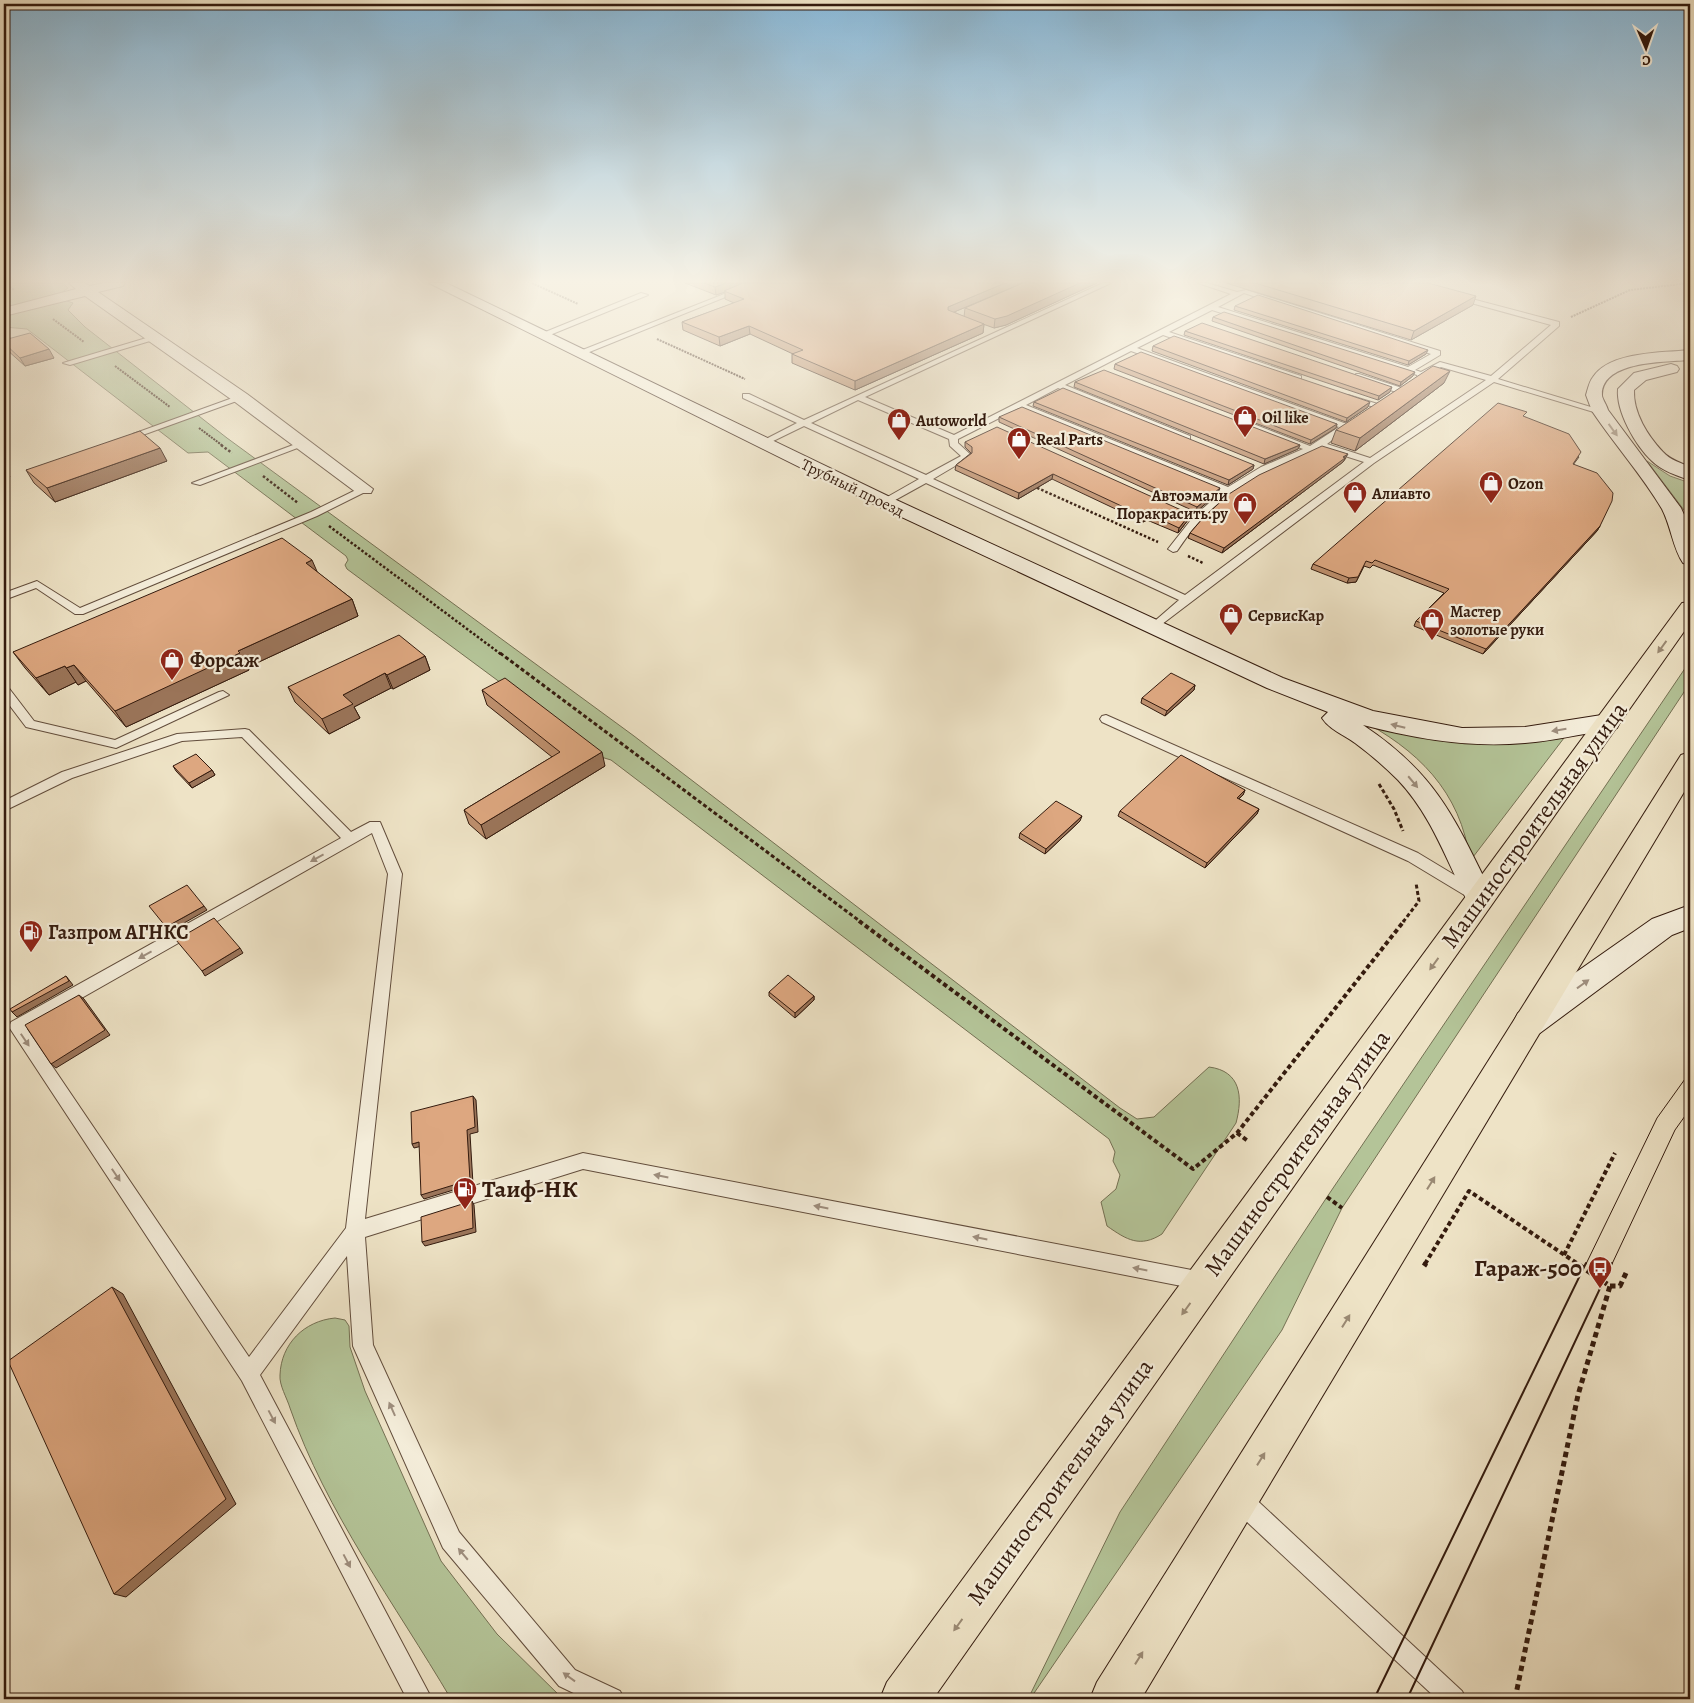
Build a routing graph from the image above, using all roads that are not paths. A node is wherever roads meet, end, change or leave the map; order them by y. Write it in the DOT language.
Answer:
graph roads {
  1 [pos="191,362"];
  2 [pos="598,362"];
  3 [pos="934,362"];
  4 [pos="1102,362"];
  5 [pos="1171,362"];
  6 [pos="1251,362"];
  7 [pos="1385,362"];
  8 [pos="1421,362"];
  9 [pos="1512,362"];
  10 [pos="1627,362"];
  11 [pos="1095,366"];
  12 [pos="1690,366"];
  13 [pos="1104,370"];
  14 [pos="1409,370"];
  15 [pos="1353,374"];
  16 [pos="1302,380"];
  17 [pos="1492,380"];
  18 [pos="1058,385"];
  19 [pos="1339,392"];
  20 [pos="1392,395"];
  21 [pos="746,396"];
  22 [pos="858,397"];
  23 [pos="241,398"];
  24 [pos="1019,405"];
  25 [pos="1600,411"];
  26 [pos="804,423"];
  27 [pos="1248,425"];
  28 [pos="1346,426"];
  29 [pos="137,434"];
  30 [pos="954,438"];
  31 [pos="1192,440"];
  32 [pos="762,443"];
  33 [pos="304,444"];
  34 [pos="1320,445"];
  35 [pos="1310,449"];
  36 [pos="1371,461"];
  37 [pos="1690,474"];
  38 [pos="927,478"];
  39 [pos="198,483"];
  40 [pos="364,489"];
  41 [pos="1229,491"];
  42 [pos="885,502"];
  43 [pos="1173,549"];
  44 [pos="1690,559"];
  45 [pos="4,598"];
  46 [pos="1186,598"];
  47 [pos="1690,608"];
  48 [pos="1153,628"];
  49 [pos="1275,683"];
  50 [pos="4,690"];
  51 [pos="223,695"];
  52 [pos="1106,719"];
  53 [pos="1608,722"];
  54 [pos="1690,761"];
  55 [pos="4,806"];
  56 [pos="350,839"];
  57 [pos="1480,898"];
  58 [pos="1690,916"];
  59 [pos="1529,1023"];
  60 [pos="355,1230"];
  61 [pos="1205,1282"];
  62 [pos="249,1374"];
  63 [pos="1237,1498"];
  64 [pos="420,1699"];
  65 [pos="612,1699"];
  66 [pos="904,1699"];
  67 [pos="1114,1699"];
  68 [pos="1454,1699"];
  1 -- 23 [label="street"];
  2 -- 32 [label="street, Трубный проезд"];
  3 -- 22 [label="lane"];
  4 -- 11 [label="lane"];
  5 -- 28 [label="lane"];
  6 -- 16 [label="lane"];
  7 -- 14 [label="lane"];
  8 -- 14 [label="lane"];
  9 -- 17 [label="lane"];
  10 -- 25 [label="street"];
  11 -- 13 [label="lane"];
  11 -- 18 [label="lane"];
  12 -- 37 [label="street"];
  14 -- 20 [label="lane"];
  15 -- 20 [label="lane"];
  17 -- 20 [label="lane"];
  17 -- 25 [label="lane"];
  17 -- 36 [label="lane"];
  18 -- 24 [label="lane"];
  18 -- 31 [label="lane"];
  19 -- 20 [label="lane"];
  20 -- 28 [label="lane"];
  21 -- 26 [label="lane"];
  22 -- 26 [label="lane"];
  22 -- 30 [label="lane"];
  23 -- 29 [label="lane"];
  23 -- 33 [label="street"];
  24 -- 30 [label="lane"];
  24 -- 41 [label="lane"];
  25 -- 44 [label="street, one-way"];
  26 -- 32 [label="lane"];
  26 -- 38 [label="lane"];
  27 -- 35 [label="lane"];
  28 -- 34 [label="lane"];
  30 -- 38 [label="lane"];
  32 -- 42 [label="street, Трубный проезд"];
  33 -- 39 [label="lane"];
  33 -- 40 [label="street"];
  34 -- 35 [label="lane"];
  34 -- 36 [label="lane"];
  35 -- 41 [label="lane"];
  36 -- 46 [label="lane"];
  38 -- 42 [label="lane"];
  38 -- 46 [label="lane"];
  40 -- 45 [label="lane"];
  41 -- 43 [label="lane"];
  42 -- 48 [label="street, Трубный проезд"];
  46 -- 48 [label="lane"];
  47 -- 53 [label="main road, Машиностроительная улица, one-way"];
  48 -- 49 [label="street, Трубный проезд"];
  53 -- 49 [label="street, one-way"];
  49 -- 57 [label="street, one-way"];
  50 -- 51 [label="lane"];
  52 -- 57 [label="lane"];
  53 -- 57 [label="main road, Машиностроительная улица"];
  54 -- 59 [label="main road"];
  55 -- 56 [label="lane"];
  56 -- 60 [label="lane"];
  56 -- 62 [label="lane, one-way"];
  57 -- 61 [label="main road, Машиностроительная улица, one-way"];
  59 -- 58 [label="street, one-way"];
  63 -- 59 [label="main road, one-way"];
  61 -- 60 [label="lane, one-way"];
  60 -- 62 [label="lane"];
  65 -- 60 [label="lane, one-way"];
  61 -- 66 [label="main road, Машиностроительная улица, one-way"];
  62 -- 64 [label="lane, one-way"];
  67 -- 63 [label="main road, one-way"];
  63 -- 68 [label="lane"];
}
